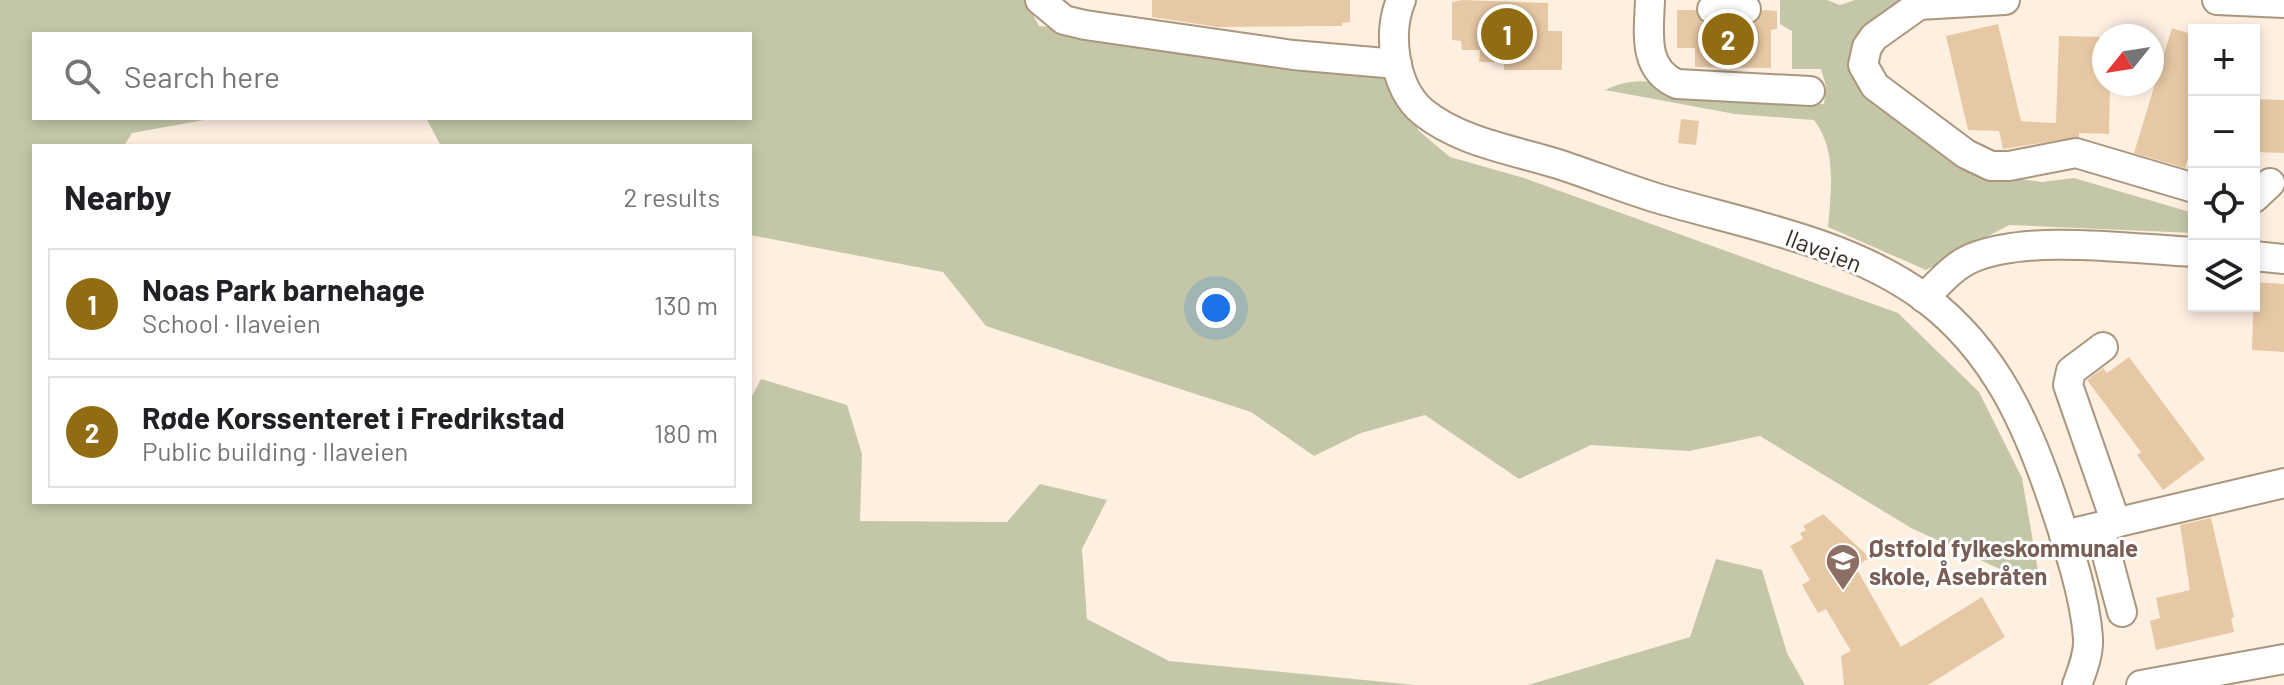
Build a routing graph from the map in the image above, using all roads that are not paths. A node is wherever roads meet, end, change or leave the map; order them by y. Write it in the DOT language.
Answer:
graph roads {
  1 [pos="1040,0"];
  2 [pos="1401,0"];
  3 [pos="1650,0"];
  4 [pos="2005,0"];
  5 [pos="2217,0"];
  6 [pos="1919,3"];
  7 [pos="2284,3"];
  8 [pos="1712,6"];
  9 [pos="1756,7"];
  10 [pos="1397,64"];
  11 [pos="1810,91"];
  12 [pos="2188,186"];
  13 [pos="2188,252"];
  14 [pos="2260,257"];
  15 [pos="2284,259"];
  16 [pos="1924,298"];
  17 [pos="2103,347"];
  18 [pos="2284,483"];
  19 [pos="2108,526"];
  20 [pos="2064,535"];
  21 [pos="2122,612"];
  22 [pos="2284,659"];
  23 [pos="2077,685"];
  24 [pos="2141,685"];
  1 -- 10 [label="street"];
  2 -- 10 [label="street, Ilaveien"];
  3 -- 11 [label="street"];
  4 -- 6 [label="street"];
  5 -- 7 [label="street"];
  6 -- 12 [label="street"];
  8 -- 9 [label="street"];
  10 -- 16 [label="street, Ilaveien"];
  13 -- 16 [label="street"];
  14 -- 15 [label="street"];
  16 -- 20 [label="street, Ilaveien"];
  17 -- 19 [label="street"];
  18 -- 19 [label="street"];
  19 -- 20 [label="street"];
  19 -- 21 [label="street"];
  20 -- 23 [label="street, Ilaveien"];
  22 -- 24 [label="street"];
}
